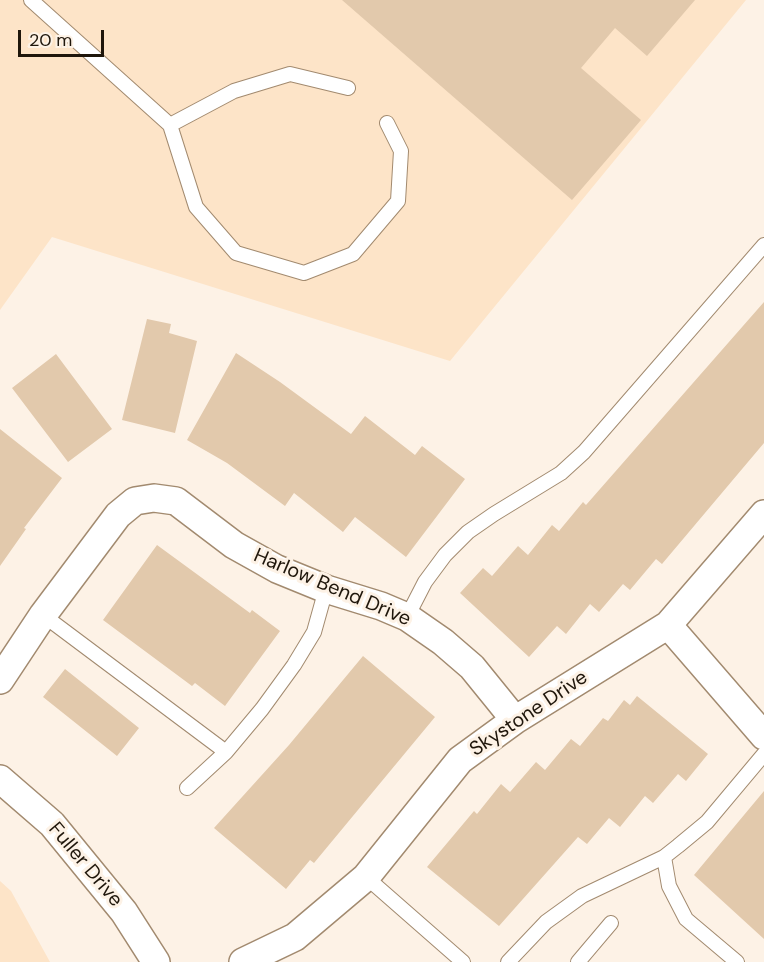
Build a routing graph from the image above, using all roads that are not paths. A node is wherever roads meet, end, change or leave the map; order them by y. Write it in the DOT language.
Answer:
graph roads {
  1 [pos="35,1"];
  2 [pos="348,88"];
  3 [pos="387,123"];
  4 [pos="170,125"];
  5 [pos="764,245"];
  6 [pos="764,514"];
  7 [pos="326,589"];
  8 [pos="43,615"];
  9 [pos="407,617"];
  10 [pos="668,625"];
  11 [pos="0,680"];
  12 [pos="515,720"];
  13 [pos="764,736"];
  14 [pos="226,752"];
  15 [pos="764,754"];
  16 [pos="0,779"];
  17 [pos="187,789"];
  18 [pos="664,857"];
  19 [pos="366,877"];
  20 [pos="611,923"];
  21 [pos="156,962"];
  22 [pos="243,962"];
  23 [pos="463,962"];
  24 [pos="507,962"];
  25 [pos="578,962"];
  26 [pos="737,962"];
  1 -- 4 [label="lane"];
  2 -- 4 [label="lane"];
  3 -- 4 [label="lane"];
  5 -- 9 [label="lane"];
  6 -- 10 [label="street, Skystone Drive"];
  7 -- 8 [label="street, Harlow Bend Drive"];
  7 -- 9 [label="street, Harlow Bend Drive"];
  7 -- 14 [label="lane"];
  8 -- 11 [label="street, Harlow Bend Drive"];
  8 -- 14 [label="lane"];
  9 -- 12 [label="street, Harlow Bend Drive"];
  10 -- 12 [label="street, Skystone Drive"];
  10 -- 13 [label="street"];
  12 -- 19 [label="street, Skystone Drive"];
  14 -- 17 [label="lane"];
  15 -- 18 [label="lane"];
  16 -- 21 [label="street, Fuller Drive"];
  18 -- 24 [label="lane"];
  18 -- 26 [label="lane"];
  19 -- 22 [label="street, Skystone Drive"];
  19 -- 23 [label="lane"];
  20 -- 25 [label="lane"];
}
